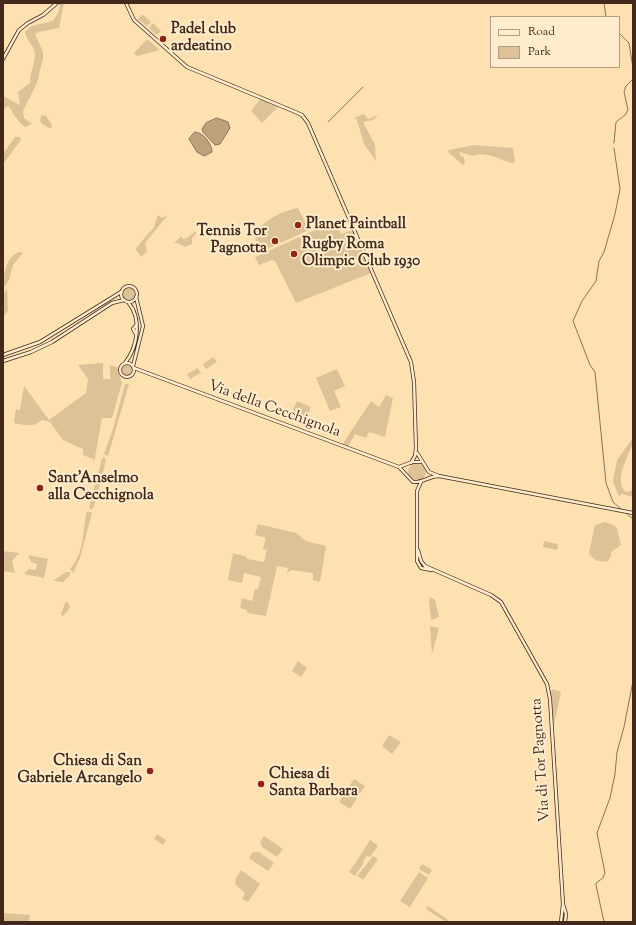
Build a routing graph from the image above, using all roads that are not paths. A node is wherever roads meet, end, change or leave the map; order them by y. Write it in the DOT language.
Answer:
graph roads {
  1 [pos="57,3"];
  2 [pos="126,3"];
  3 [pos="3,59"];
  4 [pos="121,292"];
  5 [pos="136,297"];
  6 [pos="124,300"];
  7 [pos="128,302"];
  8 [pos="3,355"];
  9 [pos="3,361"];
  10 [pos="125,363"];
  11 [pos="134,367"];
  12 [pos="141,372"];
  13 [pos="134,374"];
  14 [pos="416,448"];
  15 [pos="421,462"];
  16 [pos="409,464"];
  17 [pos="399,467"];
  18 [pos="427,468"];
  19 [pos="406,474"];
  20 [pos="438,476"];
  21 [pos="425,479"];
  22 [pos="421,481"];
  23 [pos="412,482"];
  24 [pos="417,491"];
  25 [pos="633,513"];
  26 [pos="563,904"];
  27 [pos="562,922"];
  28 [pos="565,922"];
  1 -- 3 [label="street"];
  2 -- 14 [label="street"];
  4 -- 5 [label="street"];
  4 -- 6 [label="street"];
  4 -- 8 [label="street"];
  5 -- 7 [label="street"];
  5 -- 11 [label="street"];
  6 -- 7 [label="street"];
  6 -- 9 [label="street"];
  7 -- 10 [label="street"];
  10 -- 11 [label="street"];
  10 -- 13 [label="street"];
  11 -- 12 [label="street, Via della Cecchignola"];
  11 -- 13 [label="street"];
  12 -- 13 [label="street"];
  12 -- 17 [label="street, Via della Cecchignola"];
  14 -- 15 [label="street"];
  14 -- 16 [label="street"];
  15 -- 16 [label="street"];
  15 -- 18 [label="street"];
  16 -- 17 [label="street"];
  16 -- 19 [label="street"];
  17 -- 19 [label="street, Via della Cecchignola"];
  18 -- 20 [label="street"];
  18 -- 21 [label="street"];
  19 -- 23 [label="street, Via della Cecchignola"];
  20 -- 21 [label="street"];
  20 -- 25 [label="street"];
  21 -- 22 [label="street"];
  22 -- 23 [label="street"];
  22 -- 24 [label="street, Via di Tor Pagnotta"];
  23 -- 24 [label="street, Via di Tor Pagnotta"];
  24 -- 26 [label="street, Via di Tor Pagnotta"];
  26 -- 27 [label="street, Via di Tor Pagnotta"];
  26 -- 28 [label="street, Via di Tor Pagnotta"];
}
